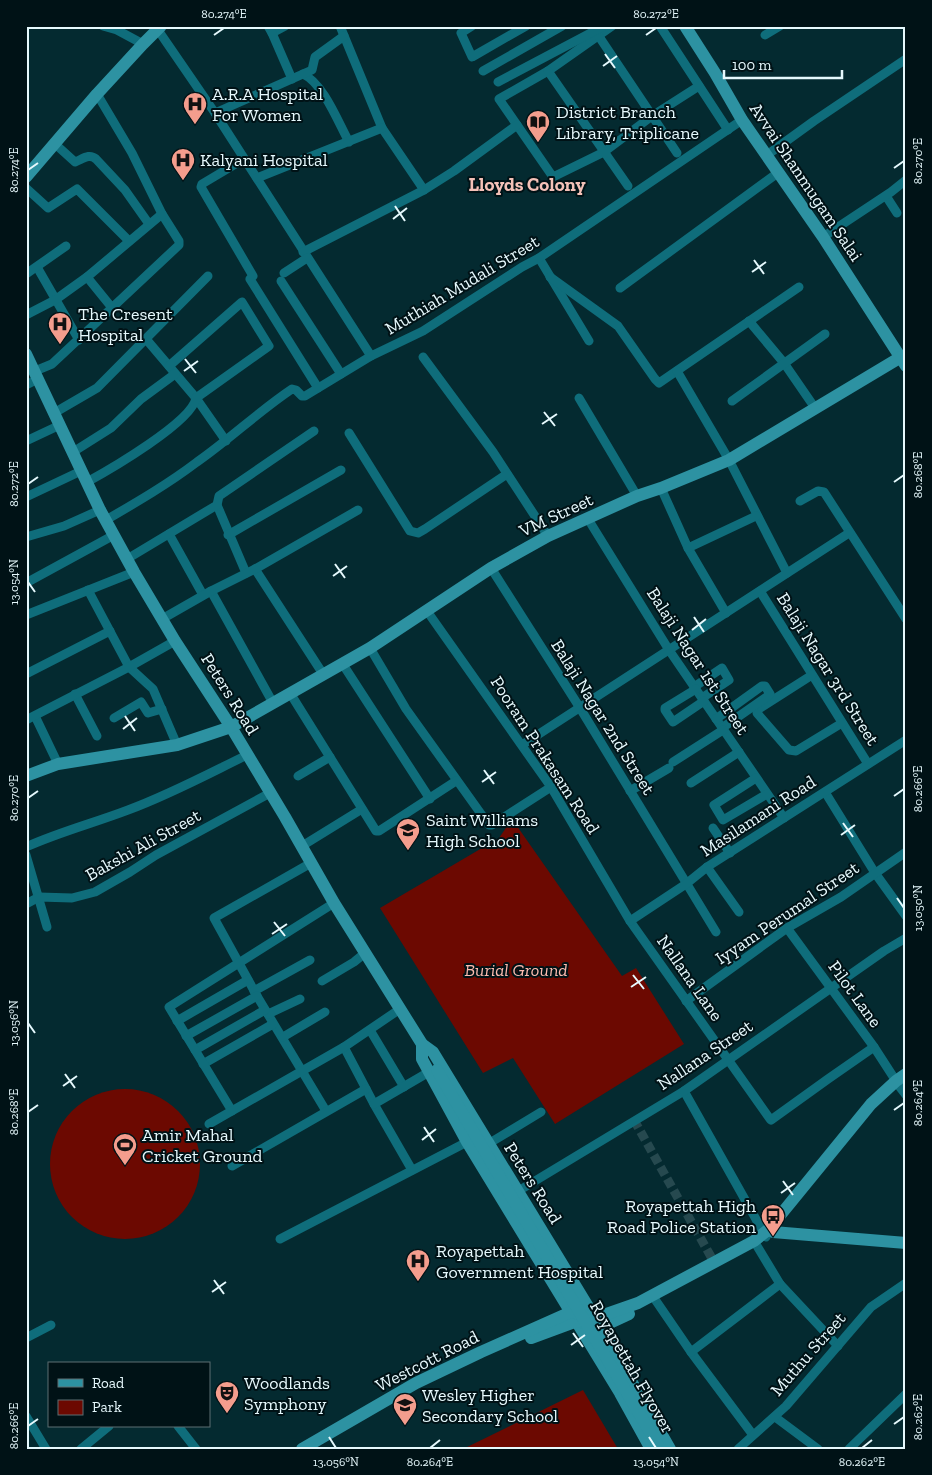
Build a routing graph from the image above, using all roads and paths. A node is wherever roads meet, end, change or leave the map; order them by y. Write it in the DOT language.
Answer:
graph roads {
  1 [pos="103,26"];
  2 [pos="284,26"];
  3 [pos="340,26"];
  4 [pos="472,26"];
  5 [pos="526,26"];
  6 [pos="562,26"];
  7 [pos="603,26"];
  8 [pos="612,26"];
  9 [pos="660,26"];
  10 [pos="684,26"];
  11 [pos="780,26"];
  12 [pos="160,28"];
  13 [pos="270,30"];
  14 [pos="598,35"];
  15 [pos="765,35"];
  16 [pos="344,36"];
  17 [pos="143,44"];
  18 [pos="906,59"];
  19 [pos="483,71"];
  20 [pos="548,71"];
  21 [pos="303,74"];
  22 [pos="292,79"];
  23 [pos="498,82"];
  24 [pos="699,86"];
  25 [pos="97,94"];
  26 [pos="216,113"];
  27 [pos="653,117"];
  28 [pos="742,120"];
  29 [pos="517,125"];
  30 [pos="382,128"];
  31 [pos="728,130"];
  32 [pos="349,142"];
  33 [pos="54,144"];
  34 [pos="604,152"];
  35 [pos="677,153"];
  36 [pos="767,156"];
  37 [pos="244,159"];
  38 [pos="779,172"];
  39 [pos="26,177"];
  40 [pos="257,178"];
  41 [pos="906,180"];
  42 [pos="628,186"];
  43 [pos="26,188"];
  44 [pos="424,190"];
  45 [pos="886,196"];
  46 [pos="897,213"];
  47 [pos="162,214"];
  48 [pos="149,224"];
  49 [pos="823,237"];
  50 [pos="130,241"];
  51 [pos="66,246"];
  52 [pos="305,255"];
  53 [pos="539,258"];
  54 [pos="37,267"];
  55 [pos="26,274"];
  56 [pos="208,276"];
  57 [pos="87,277"];
  58 [pos="550,277"];
  59 [pos="798,287"];
  60 [pos="620,288"];
  61 [pos="55,300"];
  62 [pos="113,309"];
  63 [pos="26,314"];
  64 [pos="749,321"];
  65 [pos="825,334"];
  66 [pos="79,340"];
  67 [pos="146,340"];
  68 [pos="589,341"];
  69 [pos="26,354"];
  70 [pos="371,356"];
  71 [pos="424,357"];
  72 [pos="904,359"];
  73 [pos="784,363"];
  74 [pos="169,366"];
  75 [pos="677,371"];
  76 [pos="176,374"];
  77 [pos="341,374"];
  78 [pos="37,375"];
  79 [pos="26,385"];
  80 [pos="318,388"];
  81 [pos="196,398"];
  82 [pos="579,398"];
  83 [pos="732,401"];
  84 [pos="815,408"];
  85 [pos="54,413"];
  86 [pos="60,425"];
  87 [pos="314,431"];
  88 [pos="349,433"];
  89 [pos="26,441"];
  90 [pos="226,441"];
  91 [pos="73,452"];
  92 [pos="729,460"];
  93 [pos="341,470"];
  94 [pos="507,474"];
  95 [pos="84,476"];
  96 [pos="662,488"];
  97 [pos="637,496"];
  98 [pos="26,497"];
  99 [pos="800,501"];
  100 [pos="216,505"];
  101 [pos="358,510"];
  102 [pos="103,515"];
  103 [pos="756,516"];
  104 [pos="588,519"];
  105 [pos="850,533"];
  106 [pos="169,534"];
  107 [pos="228,535"];
  108 [pos="114,536"];
  109 [pos="548,536"];
  110 [pos="26,537"];
  111 [pos="688,548"];
  112 [pos="128,560"];
  113 [pos="491,568"];
  114 [pos="255,569"];
  115 [pos="134,572"];
  116 [pos="246,573"];
  117 [pos="787,574"];
  118 [pos="26,583"];
  119 [pos="88,590"];
  120 [pos="760,591"];
  121 [pos="207,593"];
  122 [pos="428,610"];
  123 [pos="726,613"];
  124 [pos="26,615"];
  125 [pos="162,619"];
  126 [pos="906,619"];
  127 [pos="110,631"];
  128 [pos="175,641"];
  129 [pos="370,648"];
  130 [pos="669,650"];
  131 [pos="342,663"];
  132 [pos="719,664"];
  133 [pos="129,667"];
  134 [pos="26,674"];
  135 [pos="323,674"];
  136 [pos="812,674"];
  137 [pos="693,686"];
  138 [pos="290,693"];
  139 [pos="75,694"];
  140 [pos="704,702"];
  141 [pos="273,703"];
  142 [pos="580,708"];
  143 [pos="162,709"];
  144 [pos="35,716"];
  145 [pos="114,718"];
  146 [pos="716,719"];
  147 [pos="26,720"];
  148 [pos="842,723"];
  149 [pos="675,726"];
  150 [pos="230,727"];
  151 [pos="722,729"];
  152 [pos="97,736"];
  153 [pos="906,740"];
  154 [pos="177,745"];
  155 [pos="522,745"];
  156 [pos="739,752"];
  157 [pos="247,754"];
  158 [pos="330,757"];
  159 [pos="58,764"];
  160 [pos="868,764"];
  161 [pos="27,774"];
  162 [pos="298,776"];
  163 [pos="756,778"];
  164 [pos="456,781"];
  165 [pos="691,783"];
  166 [pos="551,787"];
  167 [pos="630,791"];
  168 [pos="825,792"];
  169 [pos="270,793"];
  170 [pos="767,794"];
  171 [pos="430,799"];
  172 [pos="362,810"];
  173 [pos="784,818"];
  174 [pos="712,828"];
  175 [pos="302,846"];
  176 [pos="26,847"];
  177 [pos="906,852"];
  178 [pos="730,853"];
  179 [pos="26,855"];
  180 [pos="312,862"];
  181 [pos="707,867"];
  182 [pos="875,873"];
  183 [pos="686,884"];
  184 [pos="39,897"];
  185 [pos="334,903"];
  186 [pos="26,904"];
  187 [pos="739,912"];
  188 [pos="906,916"];
  189 [pos="630,921"];
  190 [pos="47,927"];
  191 [pos="788,928"];
  192 [pos="716,932"];
  193 [pos="906,938"];
  194 [pos="364,953"];
  195 [pos="310,960"];
  196 [pos="239,962"];
  197 [pos="248,980"];
  198 [pos="322,981"];
  199 [pos="831,989"];
  200 [pos="255,993"];
  201 [pos="300,999"];
  202 [pos="686,1001"];
  203 [pos="400,1009"];
  204 [pos="267,1012"];
  205 [pos="325,1012"];
  206 [pos="178,1021"];
  207 [pos="274,1024"];
  208 [pos="370,1030"];
  209 [pos="186,1036"];
  210 [pos="283,1038"];
  211 [pos="422,1044"];
  212 [pos="344,1047"];
  213 [pos="874,1048"];
  214 [pos="195,1050"];
  215 [pos="728,1061"];
  216 [pos="204,1064"];
  217 [pos="433,1071"];
  218 [pos="303,1072"];
  219 [pos="902,1084"];
  220 [pos="404,1086"];
  221 [pos="366,1089"];
  222 [pos="684,1092"];
  223 [pos="374,1104"];
  224 [pos="232,1111"];
  225 [pos="326,1112"];
  226 [pos="541,1112"];
  227 [pos="209,1124"];
  228 [pos="468,1142"];
  229 [pos="488,1144"];
  230 [pos="232,1166"];
  231 [pos="412,1170"];
  232 [pos="517,1192"];
  233 [pos="502,1199"];
  234 [pos="763,1236"];
  235 [pos="280,1239"];
  236 [pos="906,1243"];
  237 [pos="906,1283"];
  238 [pos="780,1284"];
  239 [pos="654,1298"];
  240 [pos="574,1316"];
  241 [pos="598,1322"];
  242 [pos="52,1325"];
  243 [pos="26,1338"];
  244 [pos="838,1346"];
  245 [pos="691,1352"];
  246 [pos="906,1394"];
  247 [pos="26,1416"];
  248 [pos="775,1417"];
  249 [pos="107,1428"];
  250 [pos="180,1428"];
  251 [pos="753,1435"];
  252 [pos="46,1449"];
  253 [pos="81,1449"];
  254 [pos="196,1449"];
  255 [pos="302,1449"];
  256 [pos="317,1449"];
  257 [pos="651,1449"];
  258 [pos="660,1449"];
  259 [pos="670,1449"];
  260 [pos="738,1449"];
  261 [pos="818,1449"];
  262 [pos="849,1449"];
  1 -- 17 [label="street"];
  2 -- 13 [label="street"];
  3 -- 16 [label="street"];
  4 -- 5 [label="street"];
  6 -- 19 [label="street"];
  7 -- 23 [label="street"];
  8 -- 14 [label="street"];
  9 -- 24 [label="street"];
  10 -- 28 [label="main road, Avvai Shanmugam Salai"];
  11 -- 15 [label="street"];
  12 -- 17 [label="main road"];
  12 -- 26 [label="street"];
  13 -- 22 [label="street"];
  14 -- 20 [label="street"];
  14 -- 27 [label="street"];
  16 -- 21 [label="street"];
  16 -- 30 [label="street"];
  17 -- 25 [label="main road"];
  18 -- 36 [label="street"];
  20 -- 29 [label="street"];
  20 -- 34 [label="street"];
  21 -- 22 [label="street"];
  21 -- 32 [label="street"];
  22 -- 26 [label="street"];
  24 -- 27 [label="street"];
  24 -- 31 [label="street"];
  25 -- 33 [label="main road"];
  25 -- 47 [label="street"];
  26 -- 37 [label="street"];
  27 -- 34 [label="street"];
  27 -- 35 [label="street"];
  28 -- 31 [label="street, Muthiah Mudali Street"];
  28 -- 36 [label="main road, Avvai Shanmugam Salai"];
  29 -- 34 [label="street"];
  29 -- 44 [label="street"];
  30 -- 32 [label="street"];
  30 -- 44 [label="street"];
  31 -- 53 [label="street, Muthiah Mudali Street"];
  32 -- 40 [label="street"];
  33 -- 39 [label="main road"];
  33 -- 48 [label="street"];
  34 -- 42 [label="street"];
  36 -- 38 [label="main road, Avvai Shanmugam Salai"];
  37 -- 40 [label="street"];
  37 -- 80 [label="street"];
  38 -- 49 [label="main road, Avvai Shanmugam Salai"];
  38 -- 60 [label="street"];
  40 -- 52 [label="street"];
  41 -- 45 [label="street"];
  43 -- 50 [label="street"];
  44 -- 52 [label="street"];
  45 -- 46 [label="street"];
  45 -- 49 [label="street"];
  47 -- 48 [label="street"];
  47 -- 62 [label="street"];
  48 -- 50 [label="street"];
  49 -- 72 [label="main road, Avvai Shanmugam Salai"];
  50 -- 57 [label="street"];
  51 -- 54 [label="street"];
  52 -- 70 [label="street"];
  52 -- 77 [label="street"];
  53 -- 58 [label="street"];
  53 -- 70 [label="street, Muthiah Mudali Street"];
  54 -- 55 [label="street"];
  54 -- 61 [label="street"];
  56 -- 67 [label="street"];
  57 -- 61 [label="street"];
  57 -- 62 [label="street"];
  58 -- 68 [label="street"];
  58 -- 75 [label="street"];
  59 -- 64 [label="street"];
  61 -- 63 [label="street"];
  61 -- 66 [label="street"];
  62 -- 66 [label="street"];
  64 -- 73 [label="street"];
  64 -- 75 [label="street"];
  65 -- 73 [label="street"];
  66 -- 78 [label="street"];
  67 -- 74 [label="street"];
  67 -- 85 [label="street"];
  69 -- 78 [label="main road, Peters Road"];
  70 -- 77 [label="street, Muthiah Mudali Street"];
  71 -- 94 [label="street"];
  72 -- 84 [label="main road, VM Street"];
  73 -- 83 [label="street"];
  73 -- 84 [label="street"];
  74 -- 76 [label="street"];
  74 -- 81 [label="street"];
  75 -- 92 [label="street"];
  76 -- 81 [label="street"];
  76 -- 91 [label="street"];
  77 -- 80 [label="street, Muthiah Mudali Street"];
  78 -- 79 [label="street"];
  78 -- 85 [label="main road, Peters Road"];
  80 -- 90 [label="street"];
  81 -- 90 [label="street"];
  81 -- 95 [label="street"];
  82 -- 97 [label="street"];
  84 -- 92 [label="main road, VM Street"];
  85 -- 86 [label="main road, Peters Road"];
  86 -- 89 [label="street"];
  86 -- 91 [label="main road, Peters Road"];
  87 -- 100 [label="street"];
  88 -- 94 [label="street"];
  90 -- 102 [label="street"];
  91 -- 95 [label="main road, Peters Road"];
  92 -- 96 [label="main road, VM Street"];
  92 -- 103 [label="street"];
  93 -- 107 [label="street"];
  94 -- 109 [label="street"];
  95 -- 98 [label="street"];
  95 -- 102 [label="main road, Peters Road"];
  96 -- 97 [label="main road, VM Street"];
  96 -- 111 [label="street"];
  97 -- 104 [label="main road, VM Street"];
  99 -- 105 [label="street"];
  100 -- 106 [label="street"];
  100 -- 107 [label="street"];
  101 -- 114 [label="street"];
  102 -- 108 [label="main road, Peters Road"];
  102 -- 110 [label="street"];
  103 -- 111 [label="street"];
  103 -- 117 [label="street"];
  104 -- 109 [label="main road, VM Street"];
  104 -- 130 [label="street, Balaji Nagar 1st Street"];
  105 -- 117 [label="street"];
  105 -- 126 [label="street"];
  106 -- 112 [label="street"];
  106 -- 121 [label="street"];
  107 -- 116 [label="street"];
  108 -- 112 [label="main road, Peters Road"];
  108 -- 118 [label="street"];
  109 -- 113 [label="main road, VM Street"];
  111 -- 123 [label="street"];
  112 -- 115 [label="main road, Peters Road"];
  113 -- 122 [label="main road, VM Street"];
  113 -- 142 [label="street, Balaji Nagar 2nd Street"];
  114 -- 116 [label="street"];
  114 -- 135 [label="street"];
  115 -- 119 [label="street"];
  115 -- 125 [label="main road, Peters Road"];
  116 -- 121 [label="street"];
  117 -- 120 [label="street"];
  119 -- 124 [label="street"];
  119 -- 127 [label="street"];
  120 -- 123 [label="street"];
  120 -- 136 [label="street, Balaji Nagar 3rd Street"];
  121 -- 125 [label="street"];
  121 -- 141 [label="street"];
  122 -- 129 [label="main road, VM Street"];
  122 -- 155 [label="street, Pooram Prakasam Road"];
  123 -- 130 [label="street"];
  125 -- 128 [label="main road, Peters Road"];
  127 -- 133 [label="street"];
  127 -- 134 [label="street"];
  128 -- 133 [label="street"];
  128 -- 150 [label="main road, Peters Road"];
  129 -- 131 [label="main road, VM Street"];
  129 -- 164 [label="street"];
  130 -- 137 [label="street, Balaji Nagar 1st Street"];
  130 -- 142 [label="street"];
  131 -- 135 [label="main road, VM Street"];
  131 -- 171 [label="street"];
  132 -- 137 [label="street"];
  133 -- 139 [label="street"];
  133 -- 143 [label="street"];
  135 -- 138 [label="main road, VM Street"];
  136 -- 148 [label="street, Balaji Nagar 3rd Street"];
  136 -- 148 [label="street"];
  137 -- 140 [label="street, Balaji Nagar 1st Street"];
  137 -- 140 [label="street"];
  137 -- 140 [label="street"];
  138 -- 141 [label="main road, VM Street"];
  138 -- 158 [label="street"];
  139 -- 144 [label="street"];
  139 -- 152 [label="street"];
  140 -- 146 [label="street, Balaji Nagar 1st Street"];
  140 -- 149 [label="street"];
  141 -- 150 [label="main road, VM Street"];
  142 -- 155 [label="street"];
  142 -- 167 [label="street, Balaji Nagar 2nd Street"];
  143 -- 145 [label="street"];
  143 -- 154 [label="street"];
  144 -- 147 [label="street"];
  144 -- 159 [label="street"];
  146 -- 151 [label="street, Balaji Nagar 1st Street"];
  146 -- 151 [label="street"];
  148 -- 160 [label="street, Balaji Nagar 3rd Street"];
  150 -- 154 [label="main road, VM Street"];
  150 -- 157 [label="main road, Peters Road"];
  151 -- 156 [label="street, Balaji Nagar 1st Street"];
  151 -- 167 [label="street"];
  153 -- 160 [label="street, Masilamani Road"];
  154 -- 159 [label="main road, VM Street"];
  155 -- 166 [label="street, Pooram Prakasam Road"];
  156 -- 163 [label="street, Balaji Nagar 1st Street"];
  156 -- 165 [label="street"];
  157 -- 169 [label="main road, Peters Road"];
  157 -- 176 [label="street"];
  158 -- 162 [label="street"];
  158 -- 172 [label="street"];
  159 -- 161 [label="main road, VM Street"];
  160 -- 168 [label="street, Masilamani Road"];
  163 -- 170 [label="street, Balaji Nagar 1st Street"];
  163 -- 170 [label="street"];
  164 -- 166 [label="street"];
  164 -- 171 [label="street"];
  166 -- 189 [label="street, Pooram Prakasam Road"];
  167 -- 183 [label="street, Balaji Nagar 2nd Street"];
  168 -- 173 [label="street, Masilamani Road"];
  168 -- 182 [label="street"];
  169 -- 175 [label="main road, Peters Road"];
  169 -- 184 [label="street, Bakshi Ali Street"];
  170 -- 173 [label="street, Balaji Nagar 1st Street"];
  171 -- 172 [label="street"];
  172 -- 175 [label="street"];
  173 -- 178 [label="street, Masilamani Road"];
  174 -- 178 [label="street"];
  175 -- 180 [label="main road, Peters Road"];
  177 -- 182 [label="street, Iyyam Perumal Street"];
  178 -- 181 [label="street, Masilamani Road"];
  179 -- 184 [label="street"];
  180 -- 185 [label="main road, Peters Road"];
  180 -- 196 [label="street"];
  181 -- 183 [label="street, Masilamani Road"];
  181 -- 187 [label="street"];
  182 -- 188 [label="street"];
  182 -- 191 [label="street, Iyyam Perumal Street"];
  183 -- 189 [label="street, Masilamani Road"];
  183 -- 192 [label="street, Balaji Nagar 2nd Street"];
  184 -- 186 [label="street"];
  184 -- 190 [label="street"];
  185 -- 194 [label="main road, Peters Road"];
  185 -- 196 [label="street"];
  189 -- 202 [label="street, Nallana Lane"];
  191 -- 199 [label="street, Pilot Lane"];
  191 -- 202 [label="street, Iyyam Perumal Street"];
  193 -- 199 [label="street, Nallana Street"];
  194 -- 198 [label="street"];
  194 -- 203 [label="main road, Peters Road"];
  195 -- 200 [label="street"];
  196 -- 197 [label="street"];
  196 -- 206 [label="street"];
  197 -- 200 [label="street"];
  197 -- 206 [label="street"];
  199 -- 213 [label="street, Pilot Lane"];
  199 -- 215 [label="street, Nallana Street"];
  200 -- 204 [label="street"];
  200 -- 209 [label="street"];
  201 -- 204 [label="street"];
  202 -- 215 [label="street, Nallana Lane"];
  203 -- 208 [label="street"];
  203 -- 211 [label="main road, Peters Road"];
  204 -- 207 [label="street"];
  204 -- 214 [label="street"];
  205 -- 210 [label="street"];
  206 -- 209 [label="street"];
  207 -- 210 [label="street"];
  207 -- 216 [label="street"];
  208 -- 212 [label="street"];
  208 -- 220 [label="street"];
  209 -- 214 [label="street"];
  210 -- 218 [label="street"];
  211 -- 217 [label="main road, Royapettah Flyover"];
  211 -- 229 [label="main road, Peters Road"];
  212 -- 218 [label="street"];
  212 -- 221 [label="street"];
  213 -- 215 [label="street, Nallana Lane"];
  213 -- 219 [label="street, Pilot Lane"];
  214 -- 216 [label="street"];
  215 -- 222 [label="street, Nallana Street"];
  216 -- 224 [label="street"];
  217 -- 220 [label="street"];
  217 -- 228 [label="main road, Peters Road"];
  217 -- 258 [label="main road, Royapettah Flyover, bridge"];
  218 -- 224 [label="street"];
  218 -- 225 [label="street"];
  219 -- 234 [label="main road"];
  220 -- 223 [label="street"];
  221 -- 223 [label="street"];
  221 -- 225 [label="street"];
  222 -- 232 [label="street, Nallana Street"];
  222 -- 234 [label="street"];
  223 -- 231 [label="street"];
  224 -- 227 [label="street"];
  225 -- 230 [label="street"];
  226 -- 229 [label="street"];
  228 -- 231 [label="street"];
  228 -- 233 [label="main road, Peters Road"];
  229 -- 232 [label="main road, Peters Road"];
  231 -- 235 [label="street"];
  232 -- 233 [label="street, Nallana Street"];
  232 -- 241 [label="main road, Peters Road"];
  233 -- 240 [label="main road, Peters Road"];
  234 -- 236 [label="main road"];
  234 -- 238 [label="street"];
  234 -- 239 [label="main road"];
  237 -- 244 [label="street, Muthu Street"];
  238 -- 244 [label="street"];
  238 -- 245 [label="street"];
  239 -- 241 [label="main road"];
  239 -- 245 [label="street"];
  240 -- 241 [label="main road"];
  240 -- 255 [label="main road, Westcott Road"];
  240 -- 256 [label="main road, Westcott Road"];
  240 -- 257 [label="main road, Peters Road"];
  241 -- 259 [label="main road, Peters Road"];
  242 -- 243 [label="street"];
  244 -- 248 [label="street, Muthu Street"];
  245 -- 251 [label="street"];
  246 -- 262 [label="street"];
  247 -- 252 [label="street"];
  248 -- 251 [label="street, Muthu Street"];
  248 -- 261 [label="street"];
  249 -- 253 [label="street"];
  250 -- 254 [label="street"];
  251 -- 260 [label="street, Muthu Street"];
}
